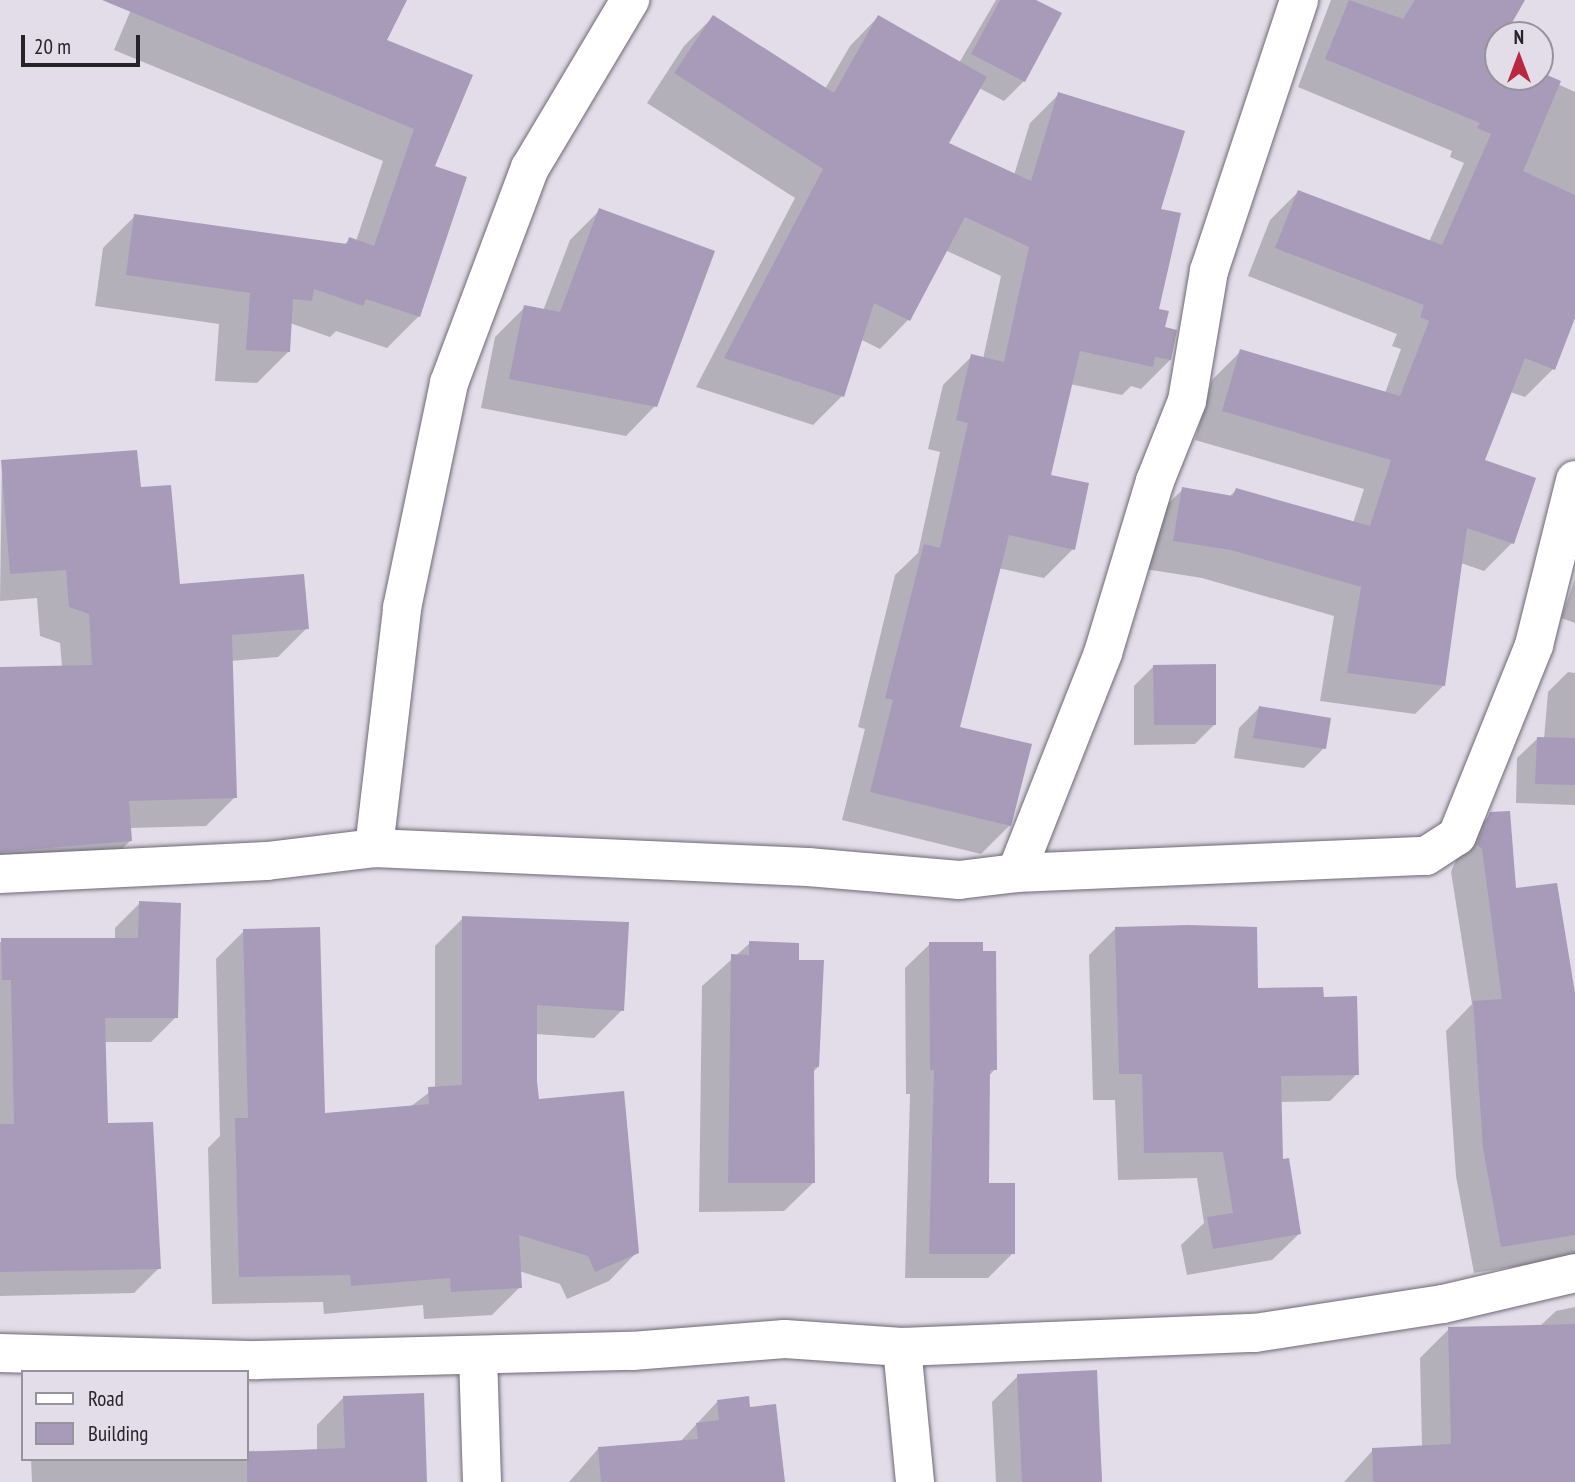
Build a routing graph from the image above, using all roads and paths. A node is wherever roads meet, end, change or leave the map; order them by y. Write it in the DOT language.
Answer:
graph roads {
  1 [pos="630,0"];
  2 [pos="1299,0"];
  3 [pos="1575,480"];
  4 [pos="374,848"];
  5 [pos="1017,873"];
  6 [pos="0,874"];
  7 [pos="1575,1273"];
  8 [pos="902,1347"];
  9 [pos="0,1353"];
  10 [pos="478,1355"];
  11 [pos="482,1482"];
  12 [pos="915,1482"];
  1 -- 4 [label="street"];
  2 -- 5 [label="street"];
  3 -- 5 [label="street"];
  4 -- 5 [label="street"];
  4 -- 6 [label="street"];
  7 -- 8 [label="street"];
  8 -- 10 [label="street"];
  8 -- 12 [label="street"];
  9 -- 10 [label="street"];
  10 -- 11 [label="street"];
}
